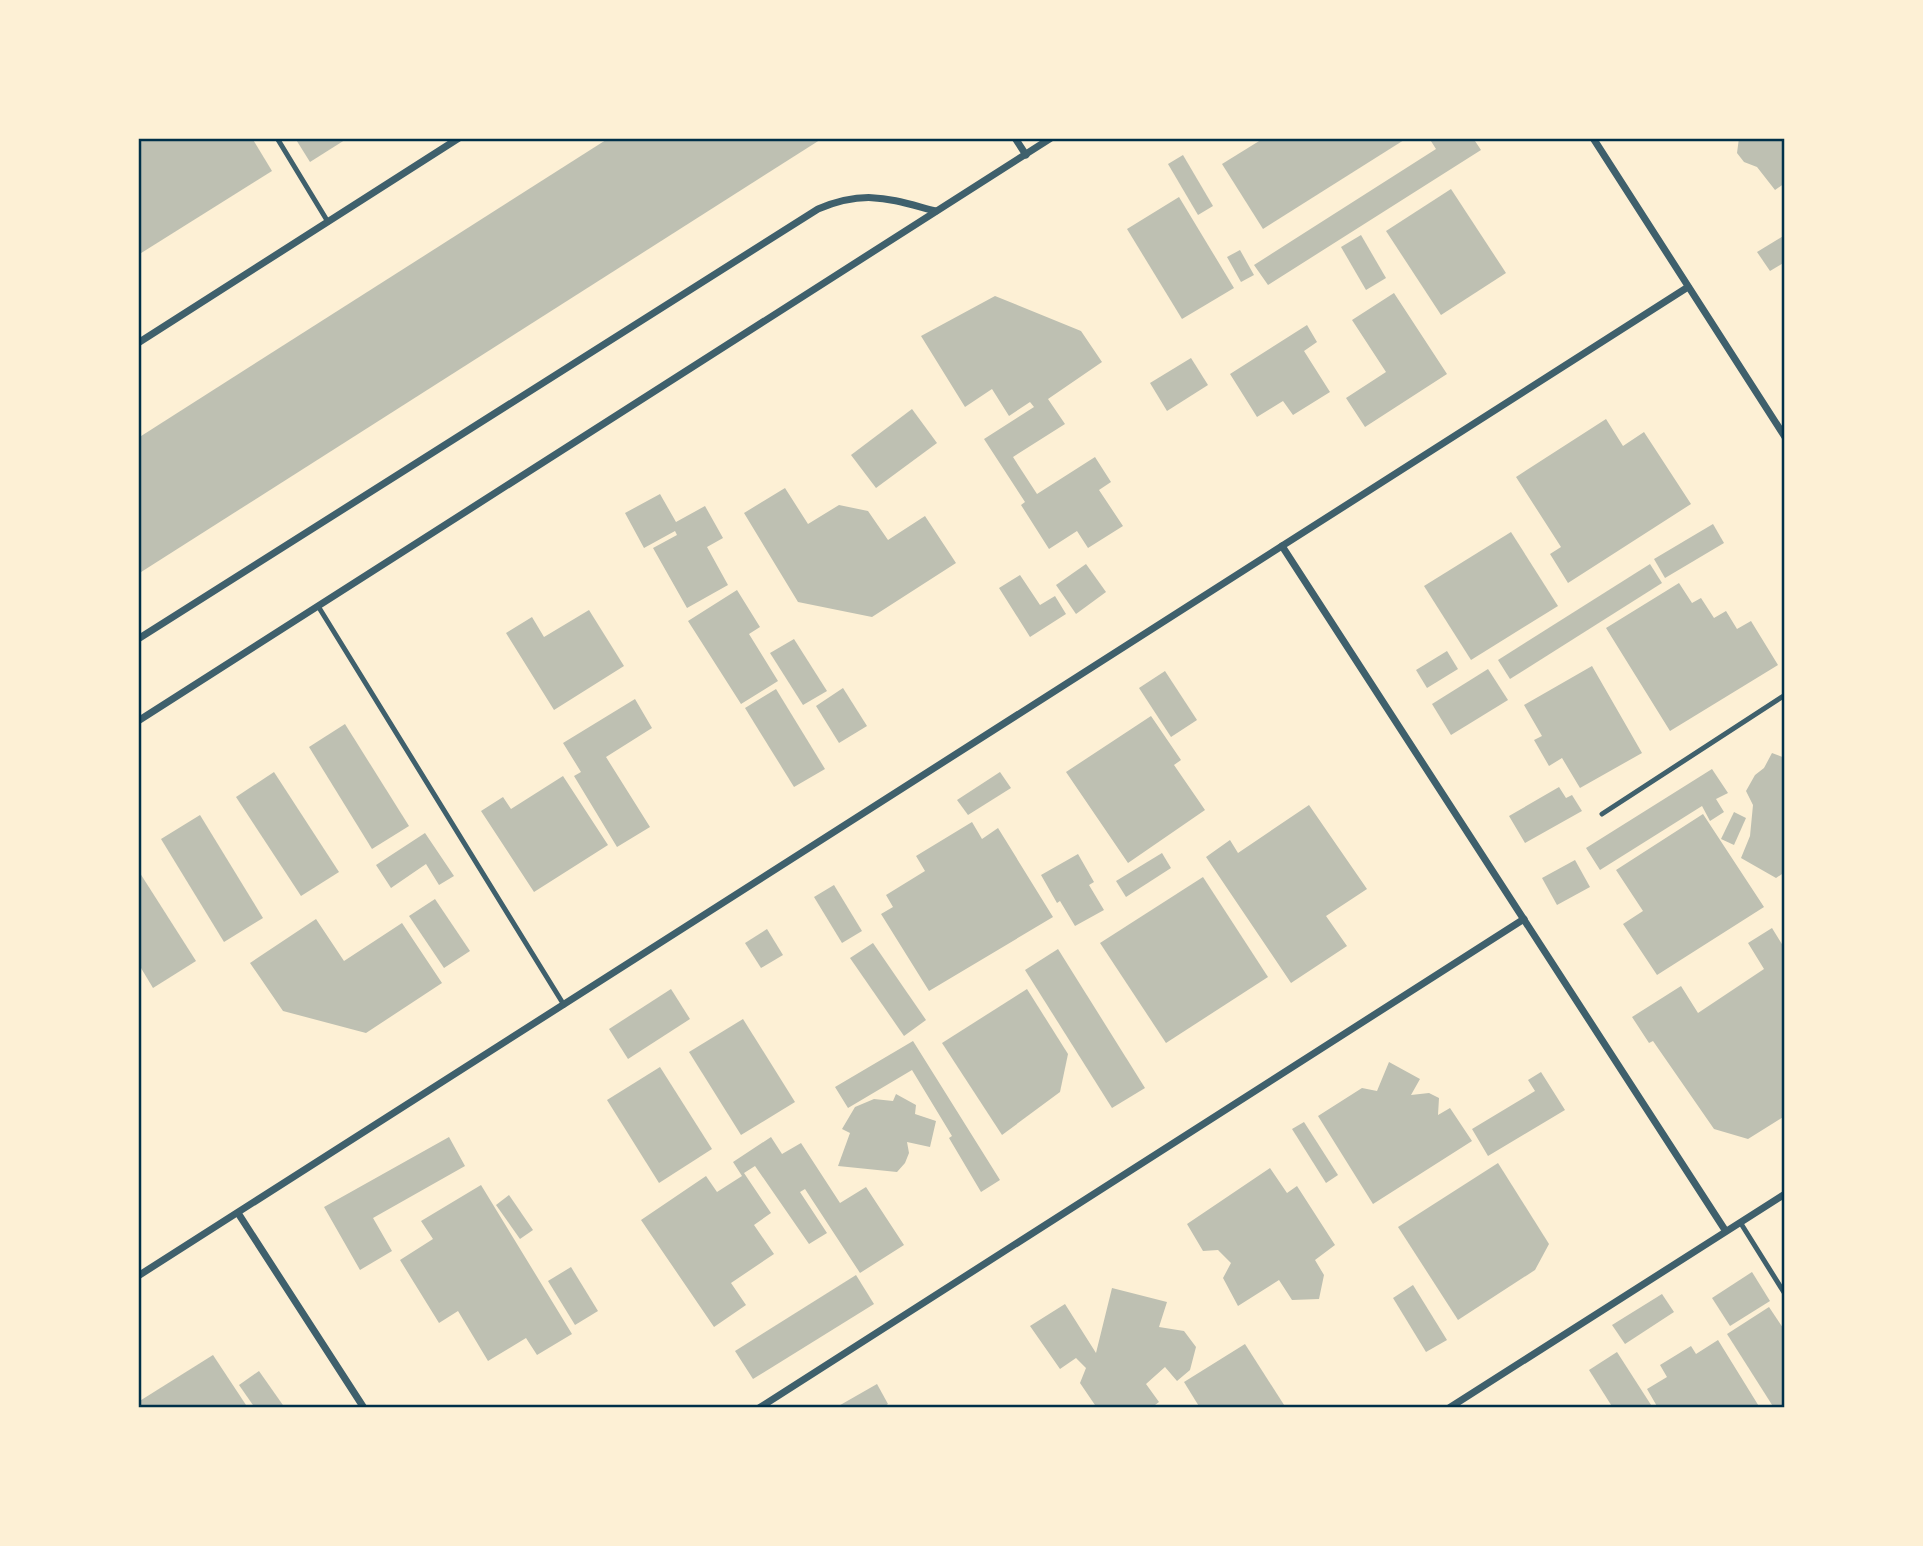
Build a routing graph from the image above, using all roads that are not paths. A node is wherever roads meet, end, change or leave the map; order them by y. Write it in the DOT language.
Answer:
graph roads {
  1 [pos="277,138"];
  2 [pos="459,138"];
  3 [pos="1015,138"];
  4 [pos="1051,138"];
  5 [pos="1593,138"];
  6 [pos="1026,155"];
  7 [pos="936,211"];
  8 [pos="328,222"];
  9 [pos="1688,287"];
  10 [pos="138,343"];
  11 [pos="1785,437"];
  12 [pos="1282,546"];
  13 [pos="318,606"];
  14 [pos="138,639"];
  15 [pos="1785,695"];
  16 [pos="138,721"];
  17 [pos="1602,814"];
  18 [pos="1524,919"];
  19 [pos="564,1005"];
  20 [pos="1785,1194"];
  21 [pos="238,1213"];
  22 [pos="1740,1222"];
  23 [pos="1725,1230"];
  24 [pos="138,1276"];
  25 [pos="1785,1294"];
  26 [pos="364,1408"];
  27 [pos="760,1408"];
  28 [pos="1449,1408"];
  1 -- 8 [label="lane"];
  2 -- 8 [label="street"];
  3 -- 6 [label="street"];
  4 -- 6 [label="street"];
  5 -- 9 [label="street"];
  6 -- 7 [label="street"];
  7 -- 13 [label="street"];
  7 -- 14 [label="street"];
  8 -- 10 [label="street"];
  9 -- 11 [label="street"];
  9 -- 12 [label="street"];
  12 -- 18 [label="street"];
  12 -- 19 [label="street"];
  13 -- 16 [label="street"];
  13 -- 19 [label="lane"];
  15 -- 17 [label="lane"];
  18 -- 23 [label="street"];
  18 -- 27 [label="street"];
  19 -- 21 [label="street"];
  20 -- 22 [label="street"];
  21 -- 24 [label="street"];
  21 -- 26 [label="street"];
  22 -- 23 [label="street"];
  22 -- 25 [label="lane"];
  23 -- 28 [label="street"];
}
